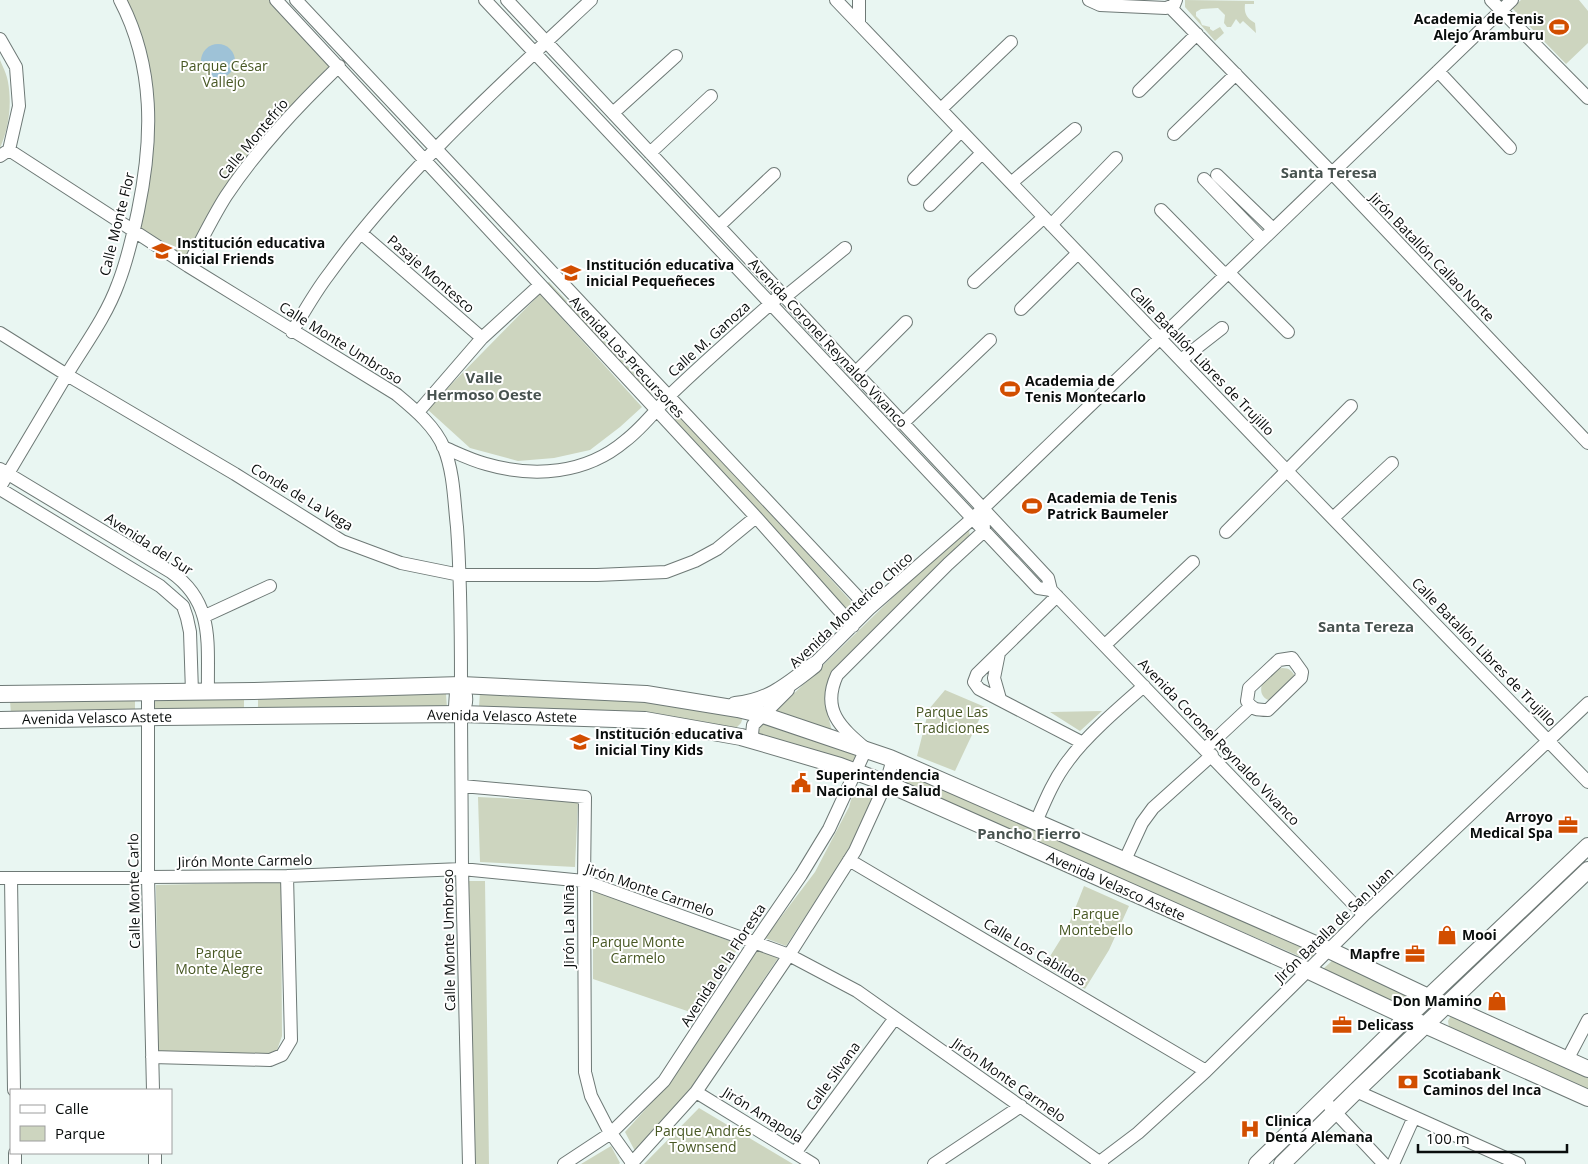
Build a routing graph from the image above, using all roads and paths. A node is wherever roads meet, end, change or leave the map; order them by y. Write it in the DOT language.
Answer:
graph roads {
  1 [pos="120,0"];
  2 [pos="276,0"];
  3 [pos="296,0"];
  4 [pos="486,0"];
  5 [pos="507,0"];
  6 [pos="591,0"];
  7 [pos="836,0"];
  8 [pos="859,0"];
  9 [pos="1089,0"];
  10 [pos="1491,0"];
  11 [pos="1512,0"];
  12 [pos="1173,4"];
  13 [pos="1502,10"];
  14 [pos="859,24"];
  15 [pos="1197,34"];
  16 [pos="0,39"];
  17 [pos="546,42"];
  18 [pos="1011,42"];
  19 [pos="535,53"];
  20 [pos="676,56"];
  21 [pos="339,66"];
  22 [pos="1438,71"];
  23 [pos="1236,74"];
  24 [pos="1139,91"];
  25 [pos="711,96"];
  26 [pos="1588,98"];
  27 [pos="941,109"];
  28 [pos="613,113"];
  29 [pos="1075,129"];
  30 [pos="961,131"];
  31 [pos="1174,134"];
  32 [pos="1510,148"];
  33 [pos="435,150"];
  34 [pos="4,153"];
  35 [pos="650,153"];
  36 [pos="982,153"];
  37 [pos="1116,158"];
  38 [pos="425,160"];
  39 [pos="666,170"];
  40 [pos="1332,173"];
  41 [pos="774,174"];
  42 [pos="1217,175"];
  43 [pos="914,179"];
  44 [pos="1204,179"];
  45 [pos="654,180"];
  46 [pos="1011,183"];
  47 [pos="930,205"];
  48 [pos="1162,210"];
  49 [pos="1048,221"];
  50 [pos="719,226"];
  51 [pos="1273,229"];
  52 [pos="134,232"];
  53 [pos="361,233"];
  54 [pos="1262,239"];
  55 [pos="845,248"];
  56 [pos="1078,253"];
  57 [pos="188,266"];
  58 [pos="1226,273"];
  59 [pos="974,282"];
  60 [pos="540,285"];
  61 [pos="784,295"];
  62 [pos="771,304"];
  63 [pos="1021,309"];
  64 [pos="906,322"];
  65 [pos="1222,328"];
  66 [pos="292,332"];
  67 [pos="1288,332"];
  68 [pos="0,333"];
  69 [pos="482,338"];
  70 [pos="1160,338"];
  71 [pos="990,340"];
  72 [pos="1181,360"];
  73 [pos="856,372"];
  74 [pos="67,375"];
  75 [pos="670,396"];
  76 [pos="1351,406"];
  77 [pos="657,410"];
  78 [pos="418,412"];
  79 [pos="903,423"];
  80 [pos="1588,443"];
  81 [pos="443,447"];
  82 [pos="460,454"];
  83 [pos="1392,463"];
  84 [pos="449,466"];
  85 [pos="1286,470"];
  86 [pos="4,471"];
  87 [pos="0,488"];
  88 [pos="983,508"];
  89 [pos="756,517"];
  90 [pos="973,518"];
  91 [pos="1332,518"];
  92 [pos="984,530"];
  93 [pos="1226,532"];
  94 [pos="1193,562"];
  95 [pos="460,574"];
  96 [pos="270,586"];
  97 [pos="1054,593"];
  98 [pos="870,609"];
  99 [pos="205,616"];
  100 [pos="853,626"];
  101 [pos="1105,645"];
  102 [pos="999,653"];
  103 [pos="814,665"];
  104 [pos="461,685"];
  105 [pos="1144,686"];
  106 [pos="253,691"];
  107 [pos="148,692"];
  108 [pos="200,692"];
  109 [pos="2,694"];
  110 [pos="1000,699"];
  111 [pos="1588,703"];
  112 [pos="719,706"];
  113 [pos="1250,707"];
  114 [pos="461,714"];
  115 [pos="762,715"];
  116 [pos="253,716"];
  117 [pos="148,717"];
  118 [pos="2,720"];
  119 [pos="754,740"];
  120 [pos="1549,740"];
  121 [pos="1083,743"];
  122 [pos="866,749"];
  123 [pos="1208,752"];
  124 [pos="890,758"];
  125 [pos="856,772"];
  126 [pos="1588,782"];
  127 [pos="886,783"];
  128 [pos="462,786"];
  129 [pos="1036,822"];
  130 [pos="1588,846"];
  131 [pos="849,860"];
  132 [pos="1124,862"];
  133 [pos="462,869"];
  134 [pos="1588,870"];
  135 [pos="287,876"];
  136 [pos="5,878"];
  137 [pos="148,878"];
  138 [pos="584,881"];
  139 [pos="1364,915"];
  140 [pos="755,942"];
  141 [pos="1329,950"];
  142 [pos="789,954"];
  143 [pos="1310,970"];
  144 [pos="1428,997"];
  145 [pos="1446,1005"];
  146 [pos="1407,1017"];
  147 [pos="895,1018"];
  148 [pos="1588,1020"];
  149 [pos="1425,1025"];
  150 [pos="152,1057"];
  151 [pos="1567,1060"];
  152 [pos="1588,1069"];
  153 [pos="1206,1071"];
  154 [pos="14,1089"];
  155 [pos="153,1089"];
  156 [pos="1356,1091"];
  157 [pos="696,1092"];
  158 [pos="1588,1098"];
  159 [pos="1324,1099"];
  160 [pos="1021,1106"];
  161 [pos="1335,1112"];
  162 [pos="1414,1117"];
  163 [pos="611,1133"];
  164 [pos="795,1153"];
  165 [pos="1100,1163"];
  166 [pos="470,1164"];
  167 [pos="564,1164"];
  168 [pos="632,1164"];
  169 [pos="813,1164"];
  170 [pos="934,1164"];
  171 [pos="1257,1164"];
  172 [pos="1282,1164"];
  173 [pos="1384,1164"];
  174 [pos="1393,1164"];
  175 [pos="1519,1164"];
  1 -- 52 [label="street, Calle Monte Flor"];
  2 -- 21 [label="street, Avenida Los Precursores"];
  3 -- 33 [label="street, Avenida Los Precursores"];
  4 -- 19 [label="street, Avenida Coronel Reynaldo Vivanco"];
  5 -- 17 [label="street, Avenida Coronel Reynaldo Vivanco"];
  6 -- 17 [label="street"];
  7 -- 14 [label="street, Calle Batallón Libres de Trujillo"];
  8 -- 14 [label="street"];
  9 -- 12 [label="street, Jirón Batallón Callao Norte"];
  10 -- 13 [label="street"];
  11 -- 13 [label="street, Avenida Monterico Chico"];
  12 -- 15 [label="street, Jirón Batallón Callao Norte"];
  13 -- 22 [label="street, Avenida Monterico Chico"];
  13 -- 26 [label="street"];
  14 -- 27 [label="street, Calle Batallón Libres de Trujillo"];
  15 -- 23 [label="street, Jirón Batallón Callao Norte"];
  15 -- 24 [label="street"];
  16 -- 34 [label="street"];
  17 -- 19 [label="street"];
  17 -- 28 [label="street, Avenida Coronel Reynaldo Vivanco"];
  18 -- 27 [label="street"];
  19 -- 33 [label="street"];
  19 -- 45 [label="street, Avenida Coronel Reynaldo Vivanco"];
  20 -- 28 [label="street"];
  21 -- 38 [label="street, Avenida Los Precursores"];
  21 -- 57 [label="street, Calle Montefrío"];
  22 -- 32 [label="street"];
  22 -- 40 [label="street, Avenida Monterico Chico"];
  23 -- 31 [label="street"];
  23 -- 40 [label="street, Jirón Batallón Callao Norte"];
  25 -- 35 [label="street"];
  27 -- 30 [label="street, Calle Batallón Libres de Trujillo"];
  28 -- 35 [label="street, Avenida Coronel Reynaldo Vivanco"];
  29 -- 46 [label="street"];
  30 -- 36 [label="street, Calle Batallón Libres de Trujillo"];
  30 -- 43 [label="street"];
  33 -- 38 [label="street"];
  33 -- 75 [label="street, Avenida Los Precursores"];
  34 -- 52 [label="street, Calle Monte Umbroso"];
  35 -- 39 [label="street, Avenida Coronel Reynaldo Vivanco"];
  36 -- 46 [label="street, Calle Batallón Libres de Trujillo"];
  36 -- 47 [label="street"];
  37 -- 49 [label="street"];
  38 -- 53 [label="street"];
  38 -- 60 [label="street, Avenida Los Precursores"];
  39 -- 45 [label="street"];
  39 -- 50 [label="street, Avenida Coronel Reynaldo Vivanco"];
  40 -- 51 [label="street, Avenida Monterico Chico"];
  40 -- 80 [label="street, Jirón Batallón Callao Norte"];
  41 -- 50 [label="street"];
  42 -- 51 [label="street"];
  44 -- 54 [label="street"];
  45 -- 62 [label="street, Avenida Coronel Reynaldo Vivanco"];
  46 -- 49 [label="street, Calle Batallón Libres de Trujillo"];
  48 -- 58 [label="street"];
  49 -- 56 [label="street, Calle Batallón Libres de Trujillo"];
  49 -- 59 [label="street"];
  50 -- 61 [label="street, Avenida Coronel Reynaldo Vivanco"];
  51 -- 54 [label="street, Avenida Monterico Chico"];
  52 -- 57 [label="street, Calle Monte Umbroso"];
  52 -- 74 [label="street, Calle Monte Flor"];
  53 -- 66 [label="street"];
  53 -- 69 [label="street, Pasaje Montesco"];
  54 -- 58 [label="street, Avenida Monterico Chico"];
  55 -- 61 [label="street, Calle M. Ganoza"];
  56 -- 63 [label="street"];
  56 -- 70 [label="street, Calle Batallón Libres de Trujillo"];
  57 -- 66 [label="street, Calle Monte Umbroso"];
  58 -- 67 [label="street"];
  58 -- 70 [label="street, Avenida Monterico Chico"];
  60 -- 69 [label="street"];
  60 -- 77 [label="street, Avenida Los Precursores"];
  61 -- 62 [label="street, Calle M. Ganoza"];
  61 -- 73 [label="street, Avenida Coronel Reynaldo Vivanco"];
  62 -- 75 [label="street, Calle M. Ganoza"];
  62 -- 90 [label="street, Avenida Coronel Reynaldo Vivanco"];
  64 -- 73 [label="street"];
  65 -- 72 [label="street"];
  66 -- 78 [label="street, Calle Monte Umbroso"];
  68 -- 74 [label="street, Conde de La Vega"];
  69 -- 78 [label="street"];
  70 -- 72 [label="street, Calle Batallón Libres de Trujillo"];
  70 -- 88 [label="street, Avenida Monterico Chico"];
  71 -- 79 [label="street"];
  72 -- 85 [label="street, Calle Batallón Libres de Trujillo"];
  73 -- 79 [label="street, Avenida Coronel Reynaldo Vivanco"];
  74 -- 86 [label="street, Calle Monte Flor"];
  74 -- 95 [label="street, Conde de La Vega"];
  75 -- 77 [label="street, Calle M. Ganoza"];
  75 -- 98 [label="street, Avenida Los Precursores"];
  76 -- 85 [label="street"];
  77 -- 82 [label="street, Calle M. Ganoza"];
  77 -- 89 [label="street, Avenida Los Precursores"];
  78 -- 81 [label="street, Calle Monte Umbroso"];
  79 -- 88 [label="street, Avenida Coronel Reynaldo Vivanco"];
  81 -- 82 [label="street, Calle M. Ganoza"];
  81 -- 84 [label="street, Calle Monte Umbroso"];
  82 -- 84 [label="street"];
  83 -- 91 [label="street"];
  84 -- 95 [label="street, Calle Monte Umbroso"];
  85 -- 91 [label="street, Calle Batallón Libres de Trujillo"];
  85 -- 93 [label="street"];
  86 -- 87 [label="street, Calle Monte Flor"];
  86 -- 99 [label="street, Avenida del Sur"];
  87 -- 108 [label="street"];
  88 -- 90 [label="street, Avenida Monterico Chico"];
  88 -- 92 [label="street"];
  88 -- 97 [label="street, Avenida Coronel Reynaldo Vivanco"];
  89 -- 95 [label="street, Conde de La Vega"];
  89 -- 100 [label="street, Avenida Los Precursores"];
  90 -- 92 [label="street, Avenida Coronel Reynaldo Vivanco"];
  90 -- 98 [label="street, Avenida Monterico Chico"];
  91 -- 120 [label="street, Calle Batallón Libres de Trujillo"];
  92 -- 97 [label="street, Avenida Coronel Reynaldo Vivanco"];
  92 -- 122 [label="street"];
  94 -- 101 [label="street"];
  95 -- 104 [label="street, Calle Monte Umbroso"];
  96 -- 99 [label="street"];
  97 -- 101 [label="street, Avenida Coronel Reynaldo Vivanco"];
  97 -- 102 [label="street"];
  98 -- 100 [label="street, Avenida Monterico Chico"];
  99 -- 108 [label="street, Avenida del Sur"];
  100 -- 103 [label="street, Avenida Monterico Chico"];
  101 -- 105 [label="street, Avenida Coronel Reynaldo Vivanco"];
  102 -- 110 [label="street"];
  102 -- 110 [label="street"];
  103 -- 112 [label="main road"];
  103 -- 115 [label="street, Avenida Monterico Chico"];
  104 -- 106 [label="main road, Avenida Velasco Astete"];
  104 -- 112 [label="main road, Avenida Velasco Astete"];
  104 -- 114 [label="street, Calle Monte Umbroso"];
  105 -- 121 [label="street"];
  105 -- 123 [label="street, Avenida Coronel Reynaldo Vivanco"];
  106 -- 108 [label="main road, Avenida Velasco Astete"];
  106 -- 116 [label="main road"];
  107 -- 108 [label="main road, Avenida Velasco Astete"];
  107 -- 109 [label="main road, Avenida Velasco Astete"];
  107 -- 117 [label="street, Calle Monte Carlo"];
  109 -- 118 [label="main road"];
  110 -- 121 [label="street"];
  111 -- 120 [label="street, Jirón Batalla de San Juan"];
  112 -- 115 [label="main road, Avenida Velasco Astete"];
  113 -- 113 [label="street"];
  113 -- 123 [label="street"];
  114 -- 116 [label="main road, Avenida Velasco Astete"];
  114 -- 119 [label="main road, Avenida Velasco Astete"];
  114 -- 128 [label="street, Calle Monte Umbroso"];
  115 -- 119 [label="street, Avenida Monterico Chico"];
  115 -- 122 [label="main road, Avenida Velasco Astete"];
  116 -- 117 [label="main road, Avenida Velasco Astete"];
  117 -- 118 [label="main road, Avenida Velasco Astete"];
  117 -- 137 [label="street, Calle Monte Carlo"];
  119 -- 125 [label="main road, Avenida Velasco Astete"];
  120 -- 126 [label="street, Calle Batallón Libres de Trujillo"];
  120 -- 139 [label="street, Jirón Batalla de San Juan"];
  121 -- 129 [label="street"];
  122 -- 124 [label="main road, Avenida Velasco Astete"];
  122 -- 125 [label="street, Avenida de la Floresta"];
  123 -- 132 [label="street"];
  123 -- 139 [label="street, Avenida Coronel Reynaldo Vivanco"];
  124 -- 127 [label="street"];
  124 -- 129 [label="main road, Avenida Velasco Astete"];
  125 -- 127 [label="main road, Avenida Velasco Astete"];
  125 -- 140 [label="street, Avenida de la Floresta"];
  127 -- 131 [label="street"];
  127 -- 143 [label="main road, Avenida Velasco Astete"];
  128 -- 133 [label="street, Calle Monte Umbroso"];
  128 -- 138 [label="street, Jirón La Niña"];
  129 -- 132 [label="main road, Avenida Velasco Astete"];
  130 -- 144 [label="main road"];
  131 -- 142 [label="street"];
  131 -- 153 [label="street, Calle Los Cabildos"];
  132 -- 141 [label="main road, Avenida Velasco Astete"];
  133 -- 135 [label="street, Jirón Monte Carmelo"];
  133 -- 138 [label="street, Jirón Monte Carmelo"];
  133 -- 166 [label="street, Calle Monte Umbroso"];
  134 -- 145 [label="main road"];
  135 -- 137 [label="street, Jirón Monte Carmelo"];
  135 -- 150 [label="street"];
  136 -- 137 [label="street, Jirón Monte Carmelo"];
  136 -- 154 [label="street"];
  137 -- 150 [label="street, Calle Monte Carlo"];
  138 -- 140 [label="street, Jirón Monte Carmelo"];
  138 -- 163 [label="street, Jirón La Niña"];
  139 -- 141 [label="street, Jirón Batalla de San Juan"];
  140 -- 142 [label="street, Jirón Monte Carmelo"];
  140 -- 163 [label="street, Avenida de la Floresta"];
  141 -- 143 [label="street, Jirón Batalla de San Juan"];
  141 -- 144 [label="main road, Avenida Velasco Astete"];
  142 -- 147 [label="street, Jirón Monte Carmelo"];
  142 -- 157 [label="street"];
  143 -- 146 [label="main road, Avenida Velasco Astete"];
  143 -- 153 [label="street, Jirón Batalla de San Juan"];
  144 -- 145 [label="main road, Avenida Velasco Astete"];
  144 -- 146 [label="main road"];
  145 -- 149 [label="main road"];
  145 -- 151 [label="main road, Avenida Velasco Astete"];
  146 -- 149 [label="main road, Avenida Velasco Astete"];
  146 -- 159 [label="main road"];
  147 -- 160 [label="street, Jirón Monte Carmelo"];
  147 -- 164 [label="street, Calle Silvana"];
  148 -- 151 [label="street"];
  149 -- 156 [label="main road"];
  149 -- 158 [label="main road, Avenida Velasco Astete"];
  150 -- 155 [label="street, Calle Monte Carlo"];
  151 -- 152 [label="main road, Avenida Velasco Astete"];
  153 -- 165 [label="street, Jirón Batalla de San Juan"];
  156 -- 161 [label="main road"];
  156 -- 162 [label="street"];
  157 -- 164 [label="street, Jirón Amapola"];
  157 -- 168 [label="street"];
  159 -- 161 [label="street"];
  159 -- 171 [label="main road"];
  160 -- 165 [label="street, Jirón Monte Carmelo"];
  160 -- 170 [label="street"];
  161 -- 172 [label="main road"];
  161 -- 173 [label="street"];
  162 -- 174 [label="street"];
  162 -- 175 [label="street"];
  163 -- 167 [label="street, Avenida de la Floresta"];
  163 -- 168 [label="street, Jirón La Niña"];
  164 -- 169 [label="street, Jirón Amapola"];
}
